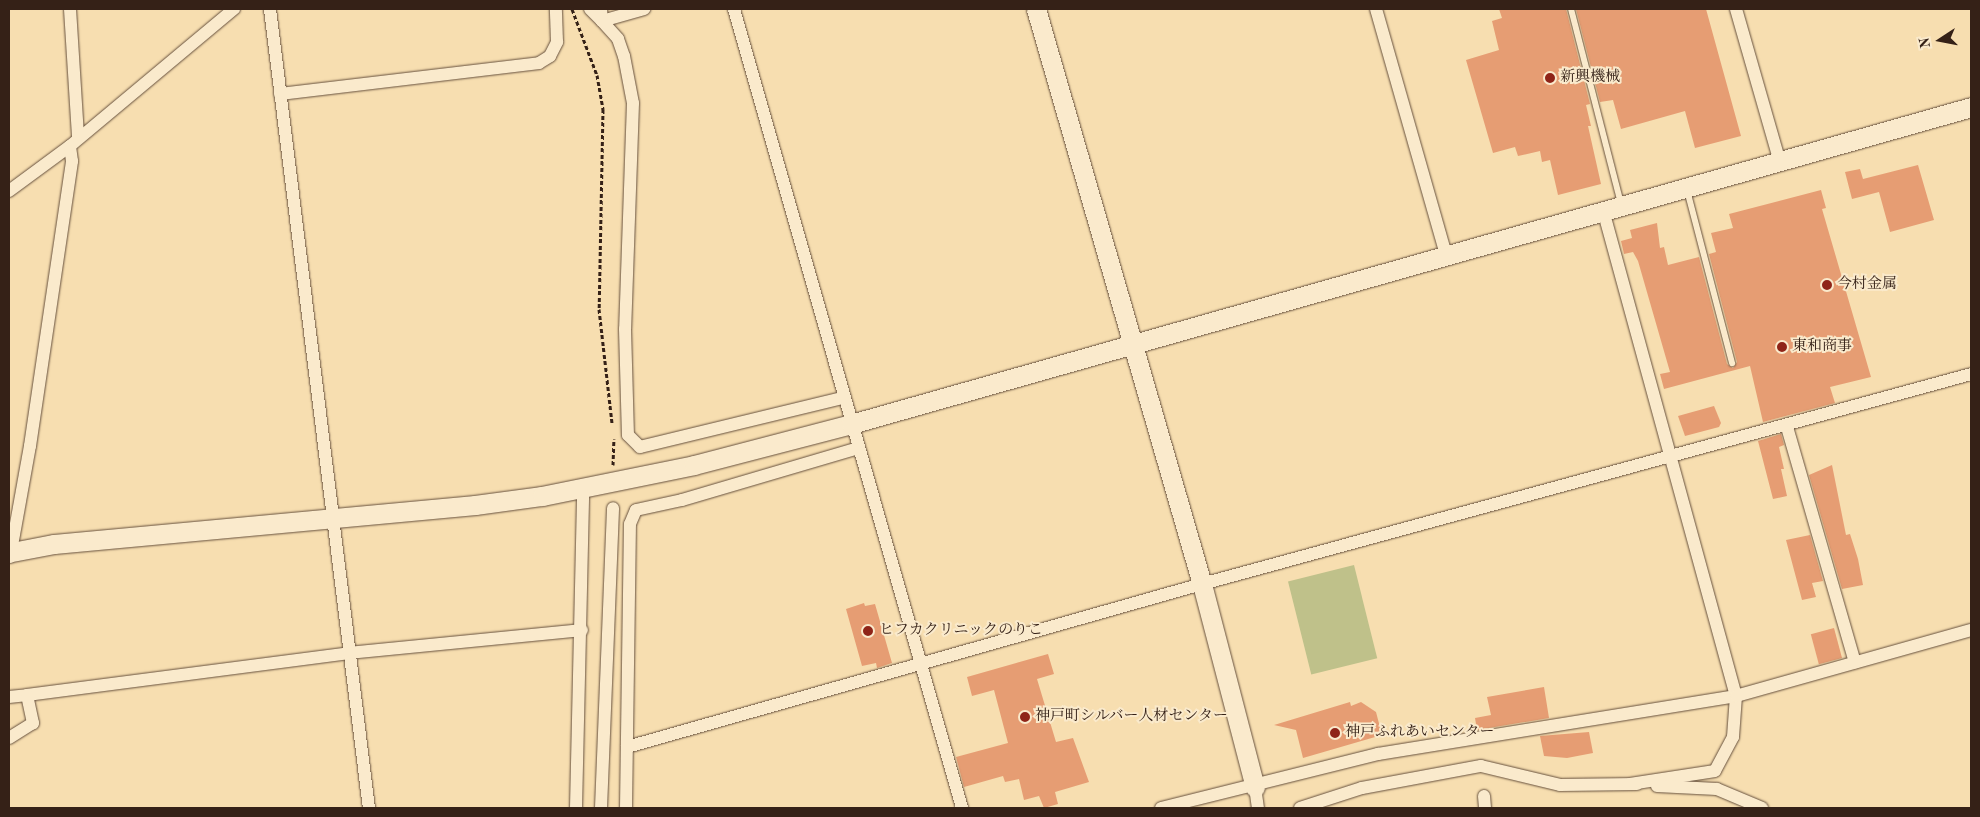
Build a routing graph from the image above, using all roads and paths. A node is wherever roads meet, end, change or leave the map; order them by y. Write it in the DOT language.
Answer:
graph roads {
  1 [pos="70,9"];
  2 [pos="234,9"];
  3 [pos="270,9"];
  4 [pos="556,9"];
  5 [pos="572,9"];
  6 [pos="590,9"];
  7 [pos="644,9"];
  8 [pos="734,9"];
  9 [pos="1036,9"];
  10 [pos="1376,9"];
  11 [pos="1571,9"];
  12 [pos="1736,9"];
  13 [pos="602,15"];
  14 [pos="280,94"];
  15 [pos="1971,107"];
  16 [pos="74,141"];
  17 [pos="1780,162"];
  18 [pos="1686,188"];
  19 [pos="9,191"];
  20 [pos="1622,205"];
  21 [pos="1603,210"];
  22 [pos="1446,254"];
  23 [pos="1133,343"];
  24 [pos="1732,363"];
  25 [pos="1971,374"];
  26 [pos="843,398"];
  27 [pos="851,424"];
  28 [pos="612,426"];
  29 [pos="1787,427"];
  30 [pos="614,436"];
  31 [pos="860,448"];
  32 [pos="1669,458"];
  33 [pos="613,483"];
  34 [pos="583,488"];
  35 [pos="613,508"];
  36 [pos="334,519"];
  37 [pos="10,555"];
  38 [pos="1202,584"];
  39 [pos="582,630"];
  40 [pos="1971,630"];
  41 [pos="349,653"];
  42 [pos="1855,662"];
  43 [pos="920,664"];
  44 [pos="27,695"];
  45 [pos="9,696"];
  46 [pos="1736,696"];
  47 [pos="9,738"];
  48 [pos="627,747"];
  49 [pos="1630,784"];
  50 [pos="1255,787"];
  51 [pos="369,808"];
  52 [pos="576,808"];
  53 [pos="601,808"];
  54 [pos="626,808"];
  55 [pos="962,808"];
  56 [pos="1161,808"];
  57 [pos="1258,808"];
  58 [pos="1300,808"];
  59 [pos="1762,808"];
  1 -- 16 [label="street"];
  2 -- 16 [label="street"];
  3 -- 14 [label="street"];
  4 -- 14 [label="street"];
  5 -- 28 [label="path"];
  6 -- 13 [label="street"];
  7 -- 13 [label="street"];
  8 -- 26 [label="street"];
  9 -- 23 [label="street"];
  10 -- 22 [label="street"];
  11 -- 20 [label="lane"];
  12 -- 17 [label="street"];
  13 -- 26 [label="street"];
  14 -- 36 [label="street"];
  15 -- 17 [label="street"];
  16 -- 19 [label="street"];
  16 -- 37 [label="street"];
  17 -- 18 [label="street"];
  18 -- 20 [label="street"];
  18 -- 24 [label="lane"];
  20 -- 21 [label="street"];
  21 -- 22 [label="street"];
  21 -- 32 [label="street"];
  22 -- 23 [label="street"];
  23 -- 27 [label="street"];
  23 -- 38 [label="street"];
  25 -- 29 [label="street"];
  26 -- 27 [label="street"];
  27 -- 31 [label="street"];
  27 -- 33 [label="street"];
  29 -- 32 [label="street"];
  29 -- 42 [label="street"];
  30 -- 33 [label="path"];
  31 -- 43 [label="street"];
  31 -- 48 [label="street"];
  32 -- 38 [label="street"];
  32 -- 46 [label="street"];
  33 -- 34 [label="street"];
  34 -- 36 [label="street"];
  34 -- 39 [label="street"];
  35 -- 53 [label="street"];
  36 -- 37 [label="street"];
  36 -- 41 [label="street"];
  38 -- 43 [label="street"];
  38 -- 50 [label="street"];
  39 -- 41 [label="street"];
  39 -- 52 [label="street"];
  40 -- 42 [label="street"];
  41 -- 44 [label="street"];
  41 -- 51 [label="street"];
  42 -- 46 [label="street"];
  43 -- 48 [label="street"];
  43 -- 55 [label="street"];
  44 -- 45 [label="street"];
  44 -- 47 [label="street"];
  46 -- 49 [label="street"];
  46 -- 50 [label="street"];
  48 -- 54 [label="street"];
  49 -- 58 [label="street"];
  49 -- 59 [label="street"];
  50 -- 56 [label="street"];
  50 -- 57 [label="street"];
}
